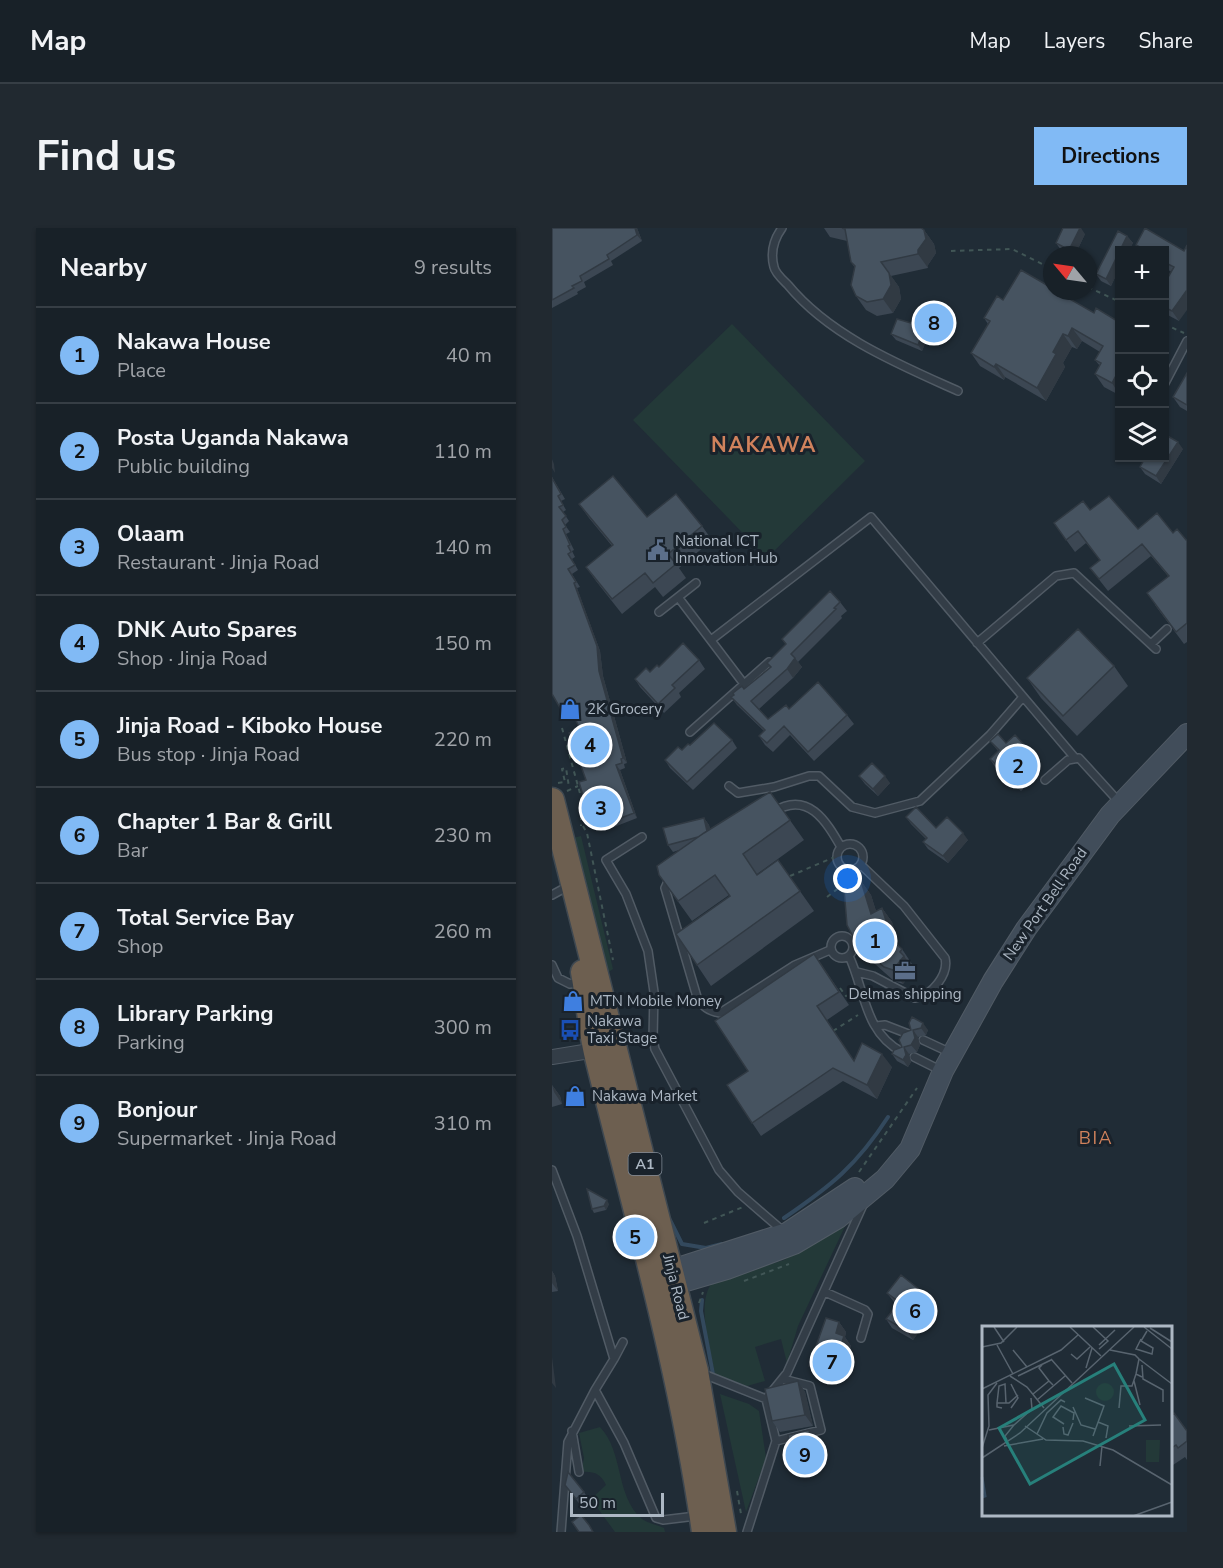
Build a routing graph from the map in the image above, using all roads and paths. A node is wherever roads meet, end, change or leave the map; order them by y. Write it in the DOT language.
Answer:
graph roads {
  1 [pos="782,228"];
  2 [pos="951,251"];
  3 [pos="1043,264"];
  4 [pos="1097,291"];
  5 [pos="1115,300"];
  6 [pos="1169,326"];
  7 [pos="1187,334"];
  8 [pos="1187,341"];
  9 [pos="1169,375"];
  10 [pos="958,391"];
  11 [pos="696,583"];
  12 [pos="678,597"];
  13 [pos="658,612"];
  14 [pos="1167,629"];
  15 [pos="711,640"];
  16 [pos="977,643"];
  17 [pos="769,662"];
  18 [pos="744,684"];
  19 [pos="1023,697"];
  20 [pos="562,728"];
  21 [pos="690,732"];
  22 [pos="1187,734"];
  23 [pos="1075,758"];
  24 [pos="1045,780"];
  25 [pos="729,786"];
  26 [pos="562,789"];
  27 [pos="1120,803"];
  28 [pos="769,814"];
  29 [pos="642,837"];
  30 [pos="557,838"];
  31 [pos="842,847"];
  32 [pos="837,856"];
  33 [pos="861,865"];
  34 [pos="678,871"];
  35 [pos="851,874"];
  36 [pos="781,880"];
  37 [pos="557,892"];
  38 [pos="827,897"];
  39 [pos="850,897"];
  40 [pos="848,928"];
  41 [pos="846,936"];
  42 [pos="830,950"];
  43 [pos="849,956"];
  44 [pos="552,965"];
  45 [pos="857,972"];
  46 [pos="585,982"];
  47 [pos="840,988"];
  48 [pos="862,994"];
  49 [pos="866,1010"];
  50 [pos="876,1026"];
  51 [pos="828,1034"];
  52 [pos="911,1035"];
  53 [pos="923,1040"];
  54 [pos="596,1050"];
  55 [pos="902,1052"];
  56 [pos="552,1057"];
  57 [pos="914,1057"];
  58 [pos="947,1063"];
  59 [pos="926,1088"];
  60 [pos="552,1170"];
  61 [pos="859,1173"];
  62 [pos="868,1194"];
  63 [pos="752,1204"];
  64 [pos="704,1223"];
  65 [pos="786,1233"];
  66 [pos="648,1260"];
  67 [pos="674,1280"];
  68 [pos="825,1292"];
  69 [pos="861,1338"];
  70 [pos="623,1342"];
  71 [pos="614,1359"];
  72 [pos="696,1371"];
  73 [pos="783,1379"];
  74 [pos="595,1390"];
  75 [pos="766,1400"];
  76 [pos="572,1431"];
  77 [pos="776,1441"];
  78 [pos="579,1472"];
  79 [pos="703,1523"];
  80 [pos="561,1532"];
  81 [pos="724,1532"];
  82 [pos="747,1532"];
  1 -- 10 [label="lane"];
  2 -- 3 [label="path"];
  4 -- 5 [label="path"];
  6 -- 7 [label="path"];
  8 -- 9 [label="lane"];
  11 -- 12 [label="lane"];
  12 -- 13 [label="lane"];
  12 -- 15 [label="lane"];
  14 -- 16 [label="lane"];
  15 -- 16 [label="lane"];
  15 -- 18 [label="lane"];
  16 -- 19 [label="lane"];
  17 -- 18 [label="lane"];
  18 -- 21 [label="lane"];
  19 -- 23 [label="lane"];
  19 -- 25 [label="lane"];
  20 -- 30 [label="path"];
  22 -- 27 [label="main road, New Port Bell Road"];
  23 -- 24 [label="lane"];
  23 -- 27 [label="lane"];
  26 -- 30 [label="highway, Jinja Road / A1"];
  27 -- 58 [label="main road, New Port Bell Road"];
  28 -- 31 [label="lane"];
  29 -- 63 [label="lane"];
  30 -- 37 [label="highway, Jinja Road / A1"];
  30 -- 67 [label="highway, Jinja Road / A1"];
  31 -- 32 [label="lane"];
  31 -- 33 [label="lane"];
  32 -- 35 [label="lane"];
  32 -- 36 [label="path"];
  33 -- 35 [label="lane"];
  33 -- 45 [label="lane"];
  34 -- 42 [label="lane"];
  35 -- 38 [label="path"];
  35 -- 39 [label="lane"];
  37 -- 46 [label="highway, Jinja Road / A1"];
  40 -- 41 [label="lane"];
  41 -- 42 [label="lane"];
  41 -- 43 [label="lane"];
  42 -- 43 [label="lane"];
  43 -- 45 [label="lane"];
  44 -- 46 [label="lane"];
  45 -- 48 [label="lane"];
  46 -- 54 [label="highway, Jinja Road / A1"];
  47 -- 48 [label="path"];
  48 -- 49 [label="lane"];
  49 -- 50 [label="lane"];
  49 -- 51 [label="path"];
  50 -- 52 [label="lane"];
  50 -- 55 [label="lane"];
  53 -- 58 [label="lane"];
  54 -- 56 [label="street"];
  54 -- 66 [label="highway, Jinja Road / A1"];
  57 -- 58 [label="lane"];
  58 -- 59 [label="main road, New Port Bell Road"];
  59 -- 61 [label="path"];
  59 -- 62 [label="main road, New Port Bell Road"];
  59 -- 65 [label="main road, New Port Bell Road"];
  60 -- 71 [label="lane"];
  62 -- 67 [label="main road, New Port Bell Road"];
  62 -- 68 [label="lane"];
  63 -- 64 [label="path"];
  63 -- 65 [label="lane"];
  65 -- 67 [label="main road, New Port Bell Road"];
  66 -- 67 [label="highway, Jinja Road / A1"];
  66 -- 67 [label="main road"];
  67 -- 72 [label="highway, Jinja Road / A1"];
  67 -- 79 [label="highway, Jinja Road / A1"];
  68 -- 69 [label="lane"];
  68 -- 73 [label="lane"];
  70 -- 71 [label="lane"];
  71 -- 74 [label="lane"];
  72 -- 75 [label="lane"];
  72 -- 81 [label="highway, Jinja Road / A1"];
  73 -- 75 [label="lane"];
  73 -- 77 [label="lane"];
  74 -- 76 [label="lane"];
  74 -- 79 [label="lane"];
  75 -- 77 [label="lane"];
  76 -- 78 [label="lane"];
  76 -- 80 [label="lane"];
  77 -- 82 [label="lane"];
}
